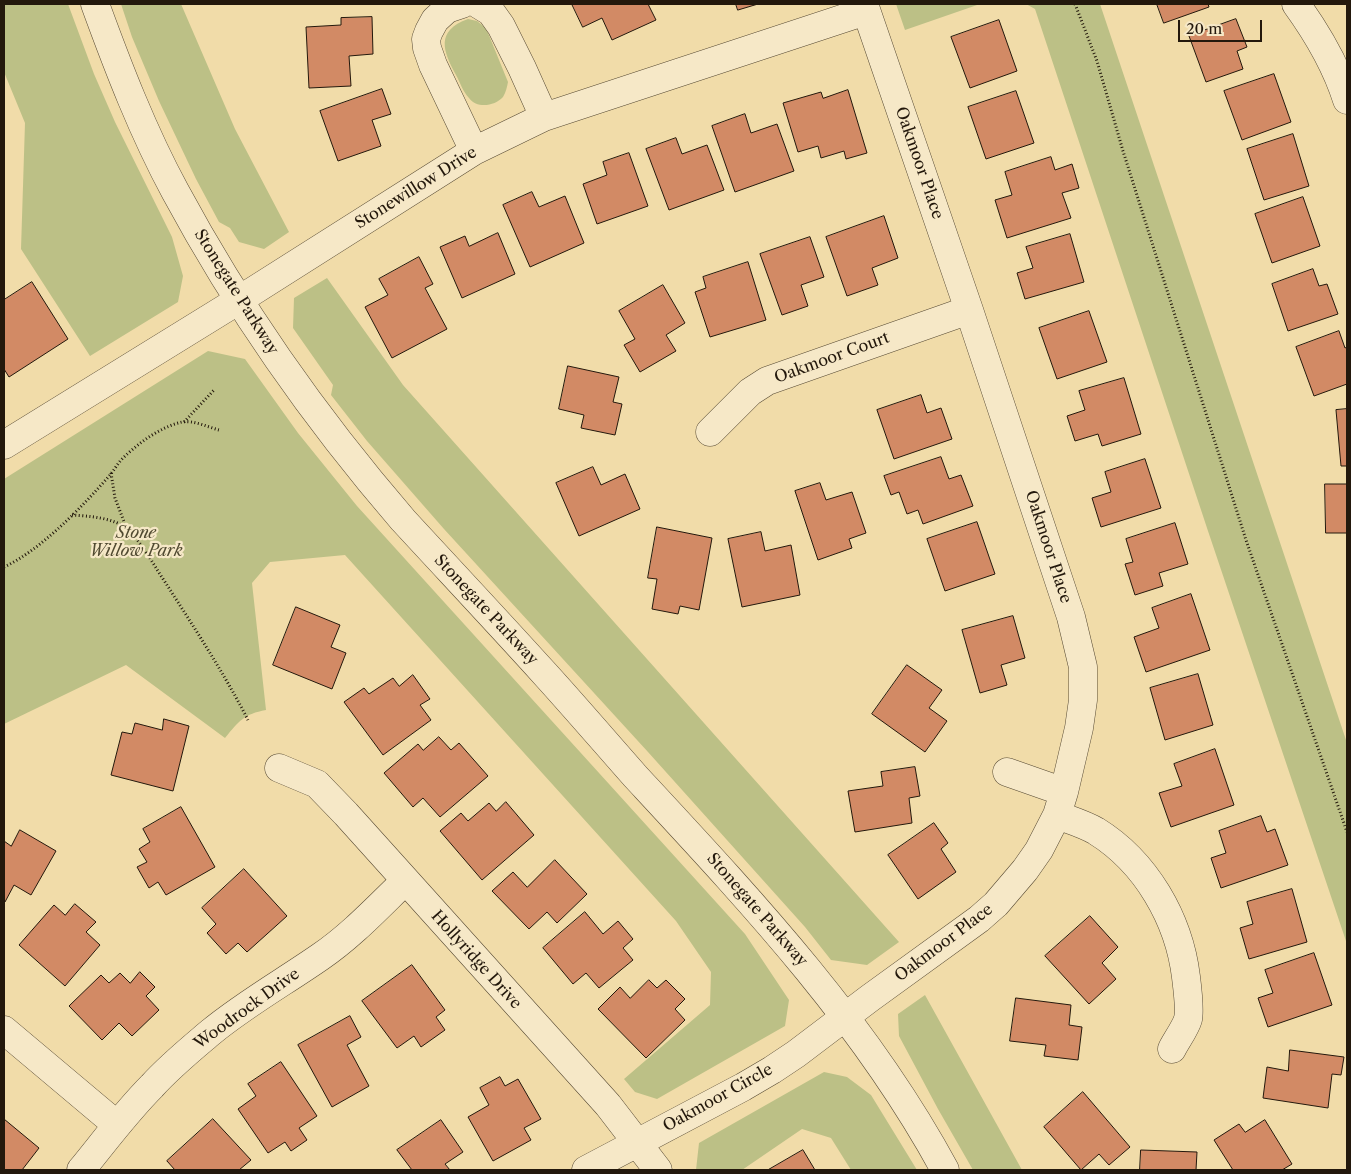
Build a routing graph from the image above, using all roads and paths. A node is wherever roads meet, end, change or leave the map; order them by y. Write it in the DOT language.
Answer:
graph roads {
  1 [pos="95,4"];
  2 [pos="462,4"];
  3 [pos="478,4"];
  4 [pos="1074,4"];
  5 [pos="1296,4"];
  6 [pos="865,7"];
  7 [pos="1346,94"];
  8 [pos="544,117"];
  9 [pos="474,151"];
  10 [pos="239,300"];
  11 [pos="969,310"];
  12 [pos="214,390"];
  13 [pos="184,422"];
  14 [pos="219,430"];
  15 [pos="710,432"];
  16 [pos="4,445"];
  17 [pos="111,474"];
  18 [pos="72,515"];
  19 [pos="126,528"];
  20 [pos="4,567"];
  21 [pos="248,720"];
  22 [pos="279,768"];
  23 [pos="1007,772"];
  24 [pos="1061,803"];
  25 [pos="1347,832"];
  26 [pos="405,881"];
  27 [pos="845,1017"];
  28 [pos="4,1030"];
  29 [pos="1172,1049"];
  30 [pos="117,1125"];
  31 [pos="636,1142"];
  32 [pos="81,1170"];
  33 [pos="586,1170"];
  34 [pos="658,1170"];
  35 [pos="945,1170"];
  1 -- 10 [label="street, Stonegate Parkway"];
  2 -- 9 [label="street"];
  3 -- 8 [label="street"];
  4 -- 25 [label="path"];
  5 -- 7 [label="street"];
  6 -- 8 [label="street, Stonewillow Drive"];
  6 -- 11 [label="street, Oakmoor Place"];
  8 -- 9 [label="street, Stonewillow Drive"];
  9 -- 10 [label="street, Stonewillow Drive"];
  10 -- 16 [label="street, Stonewillow Drive"];
  10 -- 27 [label="street, Stonegate Parkway"];
  11 -- 15 [label="street, Oakmoor Court"];
  11 -- 24 [label="street, Oakmoor Place"];
  12 -- 13 [label="path"];
  13 -- 14 [label="path"];
  13 -- 17 [label="path"];
  17 -- 18 [label="path"];
  17 -- 19 [label="path"];
  18 -- 19 [label="path"];
  18 -- 20 [label="path"];
  19 -- 21 [label="path"];
  22 -- 26 [label="street, Hollyridge Drive"];
  23 -- 24 [label="street"];
  24 -- 27 [label="street, Oakmoor Place"];
  24 -- 29 [label="street"];
  26 -- 30 [label="street, Woodrock Drive"];
  26 -- 31 [label="street, Hollyridge Drive"];
  27 -- 31 [label="street, Oakmoor Circle"];
  27 -- 35 [label="street, Stonegate Parkway"];
  28 -- 30 [label="street"];
  30 -- 32 [label="street, Woodrock Drive"];
  31 -- 33 [label="street, Oakmoor Circle"];
  31 -- 34 [label="street, Hollyridge Drive"];
}
